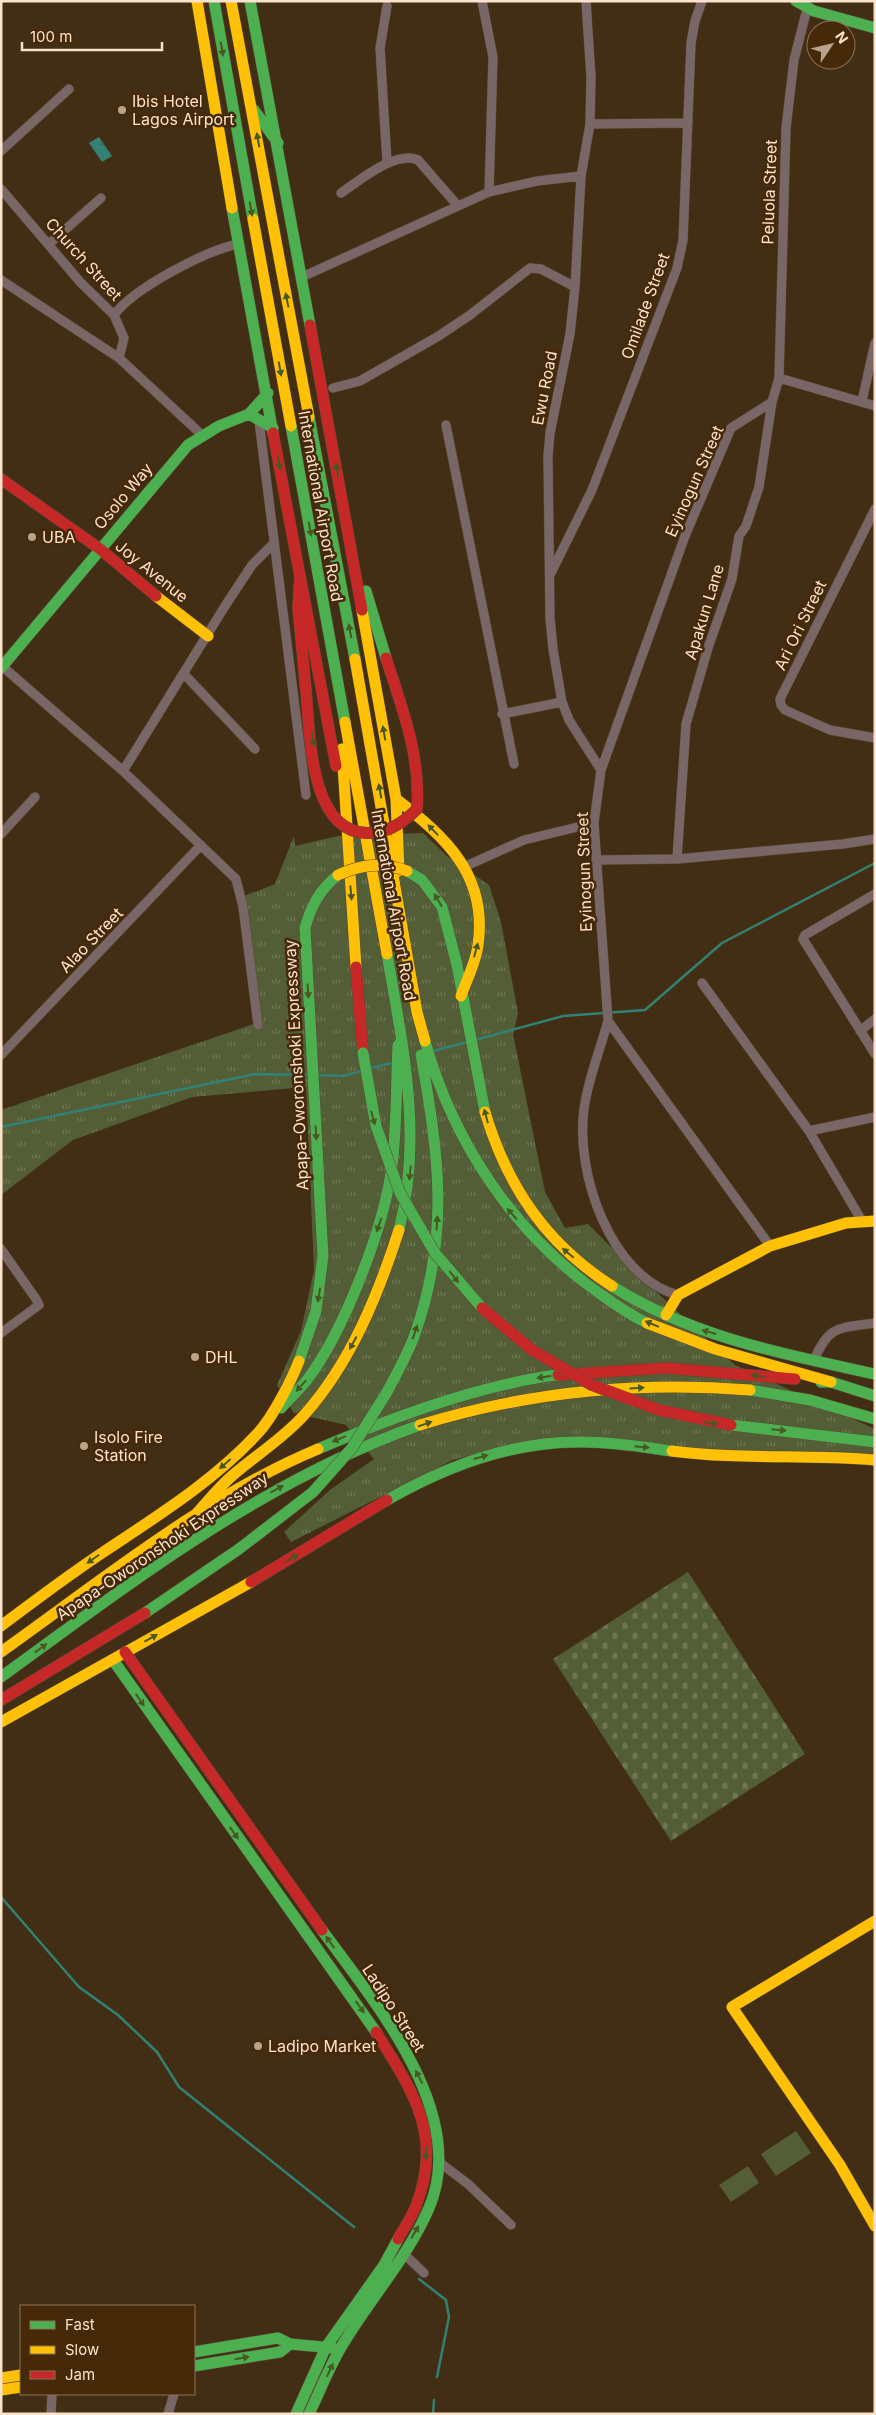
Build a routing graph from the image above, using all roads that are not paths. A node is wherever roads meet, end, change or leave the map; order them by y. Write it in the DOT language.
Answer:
graph roads {
  1 [pos="197,1"];
  2 [pos="214,1"];
  3 [pos="231,1"];
  4 [pos="250,1"];
  5 [pos="482,1"];
  6 [pos="586,1"];
  7 [pos="702,1"];
  8 [pos="796,1"];
  9 [pos="387,6"];
  10 [pos="807,9"];
  11 [pos="875,28"];
  12 [pos="69,89"];
  13 [pos="252,108"];
  14 [pos="688,123"];
  15 [pos="590,124"];
  16 [pos="278,143"];
  17 [pos="1,151"];
  18 [pos="387,162"];
  19 [pos="581,176"];
  20 [pos="1,189"];
  21 [pos="489,192"];
  22 [pos="341,193"];
  23 [pos="101,198"];
  24 [pos="458,206"];
  25 [pos="49,244"];
  26 [pos="238,244"];
  27 [pos="302,277"];
  28 [pos="1,280"];
  29 [pos="575,287"];
  30 [pos="114,315"];
  31 [pos="875,343"];
  32 [pos="119,358"];
  33 [pos="779,378"];
  34 [pos="333,388"];
  35 [pos="268,393"];
  36 [pos="862,401"];
  37 [pos="772,402"];
  38 [pos="875,406"];
  39 [pos="254,418"];
  40 [pos="446,425"];
  41 [pos="273,428"];
  42 [pos="202,435"];
  43 [pos="1,479"];
  44 [pos="875,509"];
  45 [pos="349,533"];
  46 [pos="274,543"];
  47 [pos="100,549"];
  48 [pos="300,576"];
  49 [pos="550,576"];
  50 [pos="326,625"];
  51 [pos="208,636"];
  52 [pos="2,667"];
  53 [pos="184,674"];
  54 [pos="339,687"];
  55 [pos="562,702"];
  56 [pos="502,714"];
  57 [pos="875,738"];
  58 [pos="255,749"];
  59 [pos="514,764"];
  60 [pos="601,770"];
  61 [pos="123,771"];
  62 [pos="306,795"];
  63 [pos="34,797"];
  64 [pos="396,799"];
  65 [pos="345,816"];
  66 [pos="594,823"];
  67 [pos="1,834"];
  68 [pos="875,839"];
  69 [pos="201,845"];
  70 [pos="677,858"];
  71 [pos="596,860"];
  72 [pos="466,866"];
  73 [pos="875,894"];
  74 [pos="400,904"];
  75 [pos="702,983"];
  76 [pos="461,996"];
  77 [pos="875,1019"];
  78 [pos="608,1021"];
  79 [pos="258,1025"];
  80 [pos="860,1030"];
  81 [pos="875,1054"];
  82 [pos="1,1055"];
  83 [pos="428,1067"];
  84 [pos="402,1073"];
  85 [pos="875,1116"];
  86 [pos="809,1131"];
  87 [pos="862,1221"];
  88 [pos="875,1221"];
  89 [pos="770,1246"];
  90 [pos="2,1252"];
  91 [pos="678,1295"];
  92 [pos="666,1316"];
  93 [pos="875,1323"];
  94 [pos="1,1333"];
  95 [pos="814,1360"];
  96 [pos="875,1374"];
  97 [pos="831,1382"];
  98 [pos="875,1396"];
  99 [pos="875,1419"];
  100 [pos="259,1432"];
  101 [pos="875,1442"];
  102 [pos="875,1460"];
  103 [pos="196,1514"];
  104 [pos="1,1626"];
  105 [pos="1,1652"];
  106 [pos="125,1652"];
  107 [pos="113,1660"];
  108 [pos="1,1677"];
  109 [pos="1,1700"];
  110 [pos="1,1722"];
  111 [pos="875,1921"];
  112 [pos="439,2162"];
  113 [pos="511,2225"];
  114 [pos="875,2226"];
  115 [pos="403,2253"];
  116 [pos="424,2273"];
  117 [pos="290,2344"];
  118 [pos="326,2347"];
  119 [pos="340,2349"];
  120 [pos="195,2352"];
  121 [pos="195,2366"];
  122 [pos="20,2375"];
  123 [pos="1,2378"];
  124 [pos="20,2387"];
  125 [pos="1,2390"];
  126 [pos="52,2395"];
  127 [pos="174,2395"];
  128 [pos="51,2414"];
  129 [pos="168,2414"];
  130 [pos="296,2414"];
  131 [pos="309,2414"];
  1 -- 26 [label="main road, International Airport Road"];
  2 -- 50 [label="main road, International Airport Road, one-way"];
  3 -- 13 [label="main road, International Airport Road"];
  4 -- 16 [label="main road, International Airport Road"];
  5 -- 21 [label="street"];
  6 -- 15 [label="street, Ewu Road"];
  7 -- 14 [label="street, Omilade Street"];
  8 -- 10 [label="main road"];
  9 -- 18 [label="street"];
  10 -- 11 [label="main road"];
  10 -- 33 [label="street, Peluola Street"];
  12 -- 17 [label="street"];
  13 -- 16 [label="main road"];
  74 -- 13 [label="main road, International Airport Road, one-way"];
  14 -- 15 [label="street"];
  14 -- 49 [label="street, Omilade Street"];
  15 -- 19 [label="street, Ewu Road"];
  16 -- 27 [label="main road, International Airport Road"];
  18 -- 22 [label="street"];
  18 -- 24 [label="street"];
  19 -- 21 [label="street"];
  19 -- 29 [label="street, Ewu Road"];
  20 -- 25 [label="street, Church Street"];
  21 -- 24 [label="street"];
  23 -- 25 [label="street"];
  24 -- 27 [label="street"];
  25 -- 30 [label="street, Church Street"];
  26 -- 30 [label="street"];
  26 -- 35 [label="main road, International Airport Road"];
  45 -- 27 [label="main road, International Airport Road, one-way"];
  28 -- 32 [label="street"];
  29 -- 34 [label="street"];
  29 -- 49 [label="street, Ewu Road"];
  30 -- 32 [label="street, Church Street"];
  31 -- 36 [label="street"];
  32 -- 42 [label="street"];
  33 -- 36 [label="street"];
  33 -- 37 [label="street, Apakun Lane"];
  35 -- 39 [label="main road, Osolo Way"];
  35 -- 41 [label="main road, International Airport Road"];
  36 -- 38 [label="street"];
  37 -- 60 [label="street, Eyinogun Street"];
  37 -- 70 [label="street, Apakun Lane"];
  39 -- 41 [label="main road"];
  39 -- 42 [label="main road, Osolo Way"];
  39 -- 46 [label="street"];
  40 -- 56 [label="street"];
  41 -- 48 [label="main road, International Airport Road, one-way"];
  42 -- 47 [label="main road, Osolo Way"];
  43 -- 47 [label="main road, Joy Avenue"];
  44 -- 57 [label="street, Ari Ori Street"];
  48 -- 45 [label="main road, one-way, bridge"];
  64 -- 45 [label="main road, International Airport Road, one-way"];
  46 -- 51 [label="street"];
  46 -- 62 [label="street"];
  47 -- 51 [label="main road, Joy Avenue"];
  47 -- 52 [label="main road, Osolo Way"];
  48 -- 50 [label="main road"];
  48 -- 65 [label="main road"];
  49 -- 55 [label="street, Ewu Road"];
  50 -- 54 [label="main road, International Airport Road"];
  51 -- 53 [label="street"];
  52 -- 61 [label="street"];
  53 -- 58 [label="street"];
  53 -- 61 [label="street"];
  54 -- 65 [label="main road"];
  54 -- 84 [label="main road, International Airport Road"];
  55 -- 56 [label="street"];
  55 -- 60 [label="street, Ewu Road"];
  56 -- 59 [label="street"];
  60 -- 66 [label="street, Eyinogun Street"];
  61 -- 69 [label="street"];
  63 -- 67 [label="street"];
  72 -- 64 [label="main road, one-way"];
  64 -- 74 [label="main road, International Airport Road"];
  65 -- 101 [label="main road, one-way, bridge"];
  66 -- 71 [label="street, Eyinogun Street"];
  66 -- 72 [label="street"];
  68 -- 70 [label="street"];
  69 -- 79 [label="street"];
  69 -- 82 [label="street, Alao Street"];
  70 -- 71 [label="street"];
  71 -- 78 [label="street, Eyinogun Street"];
  76 -- 72 [label="main road, one-way"];
  73 -- 80 [label="street"];
  74 -- 83 [label="main road, International Airport Road"];
  75 -- 86 [label="street"];
  92 -- 76 [label="main road, Apapa-Oworonshoki Expressway, one-way"];
  76 -- 100 [label="main road, Apapa-Oworonshoki Expressway, one-way, bridge"];
  77 -- 80 [label="street"];
  78 -- 89 [label="street, Eyinogun Street"];
  78 -- 91 [label="street"];
  80 -- 81 [label="street"];
  97 -- 83 [label="main road, one-way"];
  109 -- 83 [label="main road, one-way, bridge"];
  84 -- 100 [label="main road, one-way"];
  84 -- 103 [label="main road, one-way"];
  85 -- 86 [label="street"];
  86 -- 87 [label="street"];
  87 -- 88 [label="main road"];
  87 -- 89 [label="main road"];
  89 -- 91 [label="main road"];
  90 -- 94 [label="street"];
  91 -- 92 [label="main road"];
  95 -- 92 [label="main road, Apapa-Oworonshoki Expressway, one-way"];
  93 -- 95 [label="street"];
  95 -- 96 [label="main road, Apapa-Oworonshoki Expressway"];
  97 -- 98 [label="main road, Apapa-Oworonshoki Expressway"];
  97 -- 103 [label="main road, Apapa-Oworonshoki Expressway, one-way"];
  108 -- 99 [label="main road, Apapa-Oworonshoki Expressway, one-way"];
  100 -- 104 [label="main road, Apapa-Oworonshoki Expressway, one-way"];
  106 -- 102 [label="main road, one-way"];
  103 -- 105 [label="main road, Apapa-Oworonshoki Expressway"];
  106 -- 107 [label="main road"];
  112 -- 106 [label="main road, Ladipo Street, one-way"];
  107 -- 110 [label="main road"];
  107 -- 118 [label="main road, Ladipo Street, one-way"];
  111 -- 114 [label="main road"];
  112 -- 113 [label="street"];
  115 -- 112 [label="main road, Ladipo Street, one-way"];
  115 -- 116 [label="street"];
  115 -- 119 [label="main road, Ladipo Street"];
  117 -- 118 [label="main road"];
  117 -- 120 [label="main road"];
  121 -- 117 [label="main road, one-way"];
  118 -- 119 [label="main road"];
  118 -- 130 [label="main road, Ladipo Street"];
  131 -- 119 [label="main road, Ladipo Street, one-way"];
  122 -- 123 [label="main road"];
  124 -- 125 [label="main road"];
  126 -- 128 [label="street"];
  127 -- 129 [label="street"];
}
